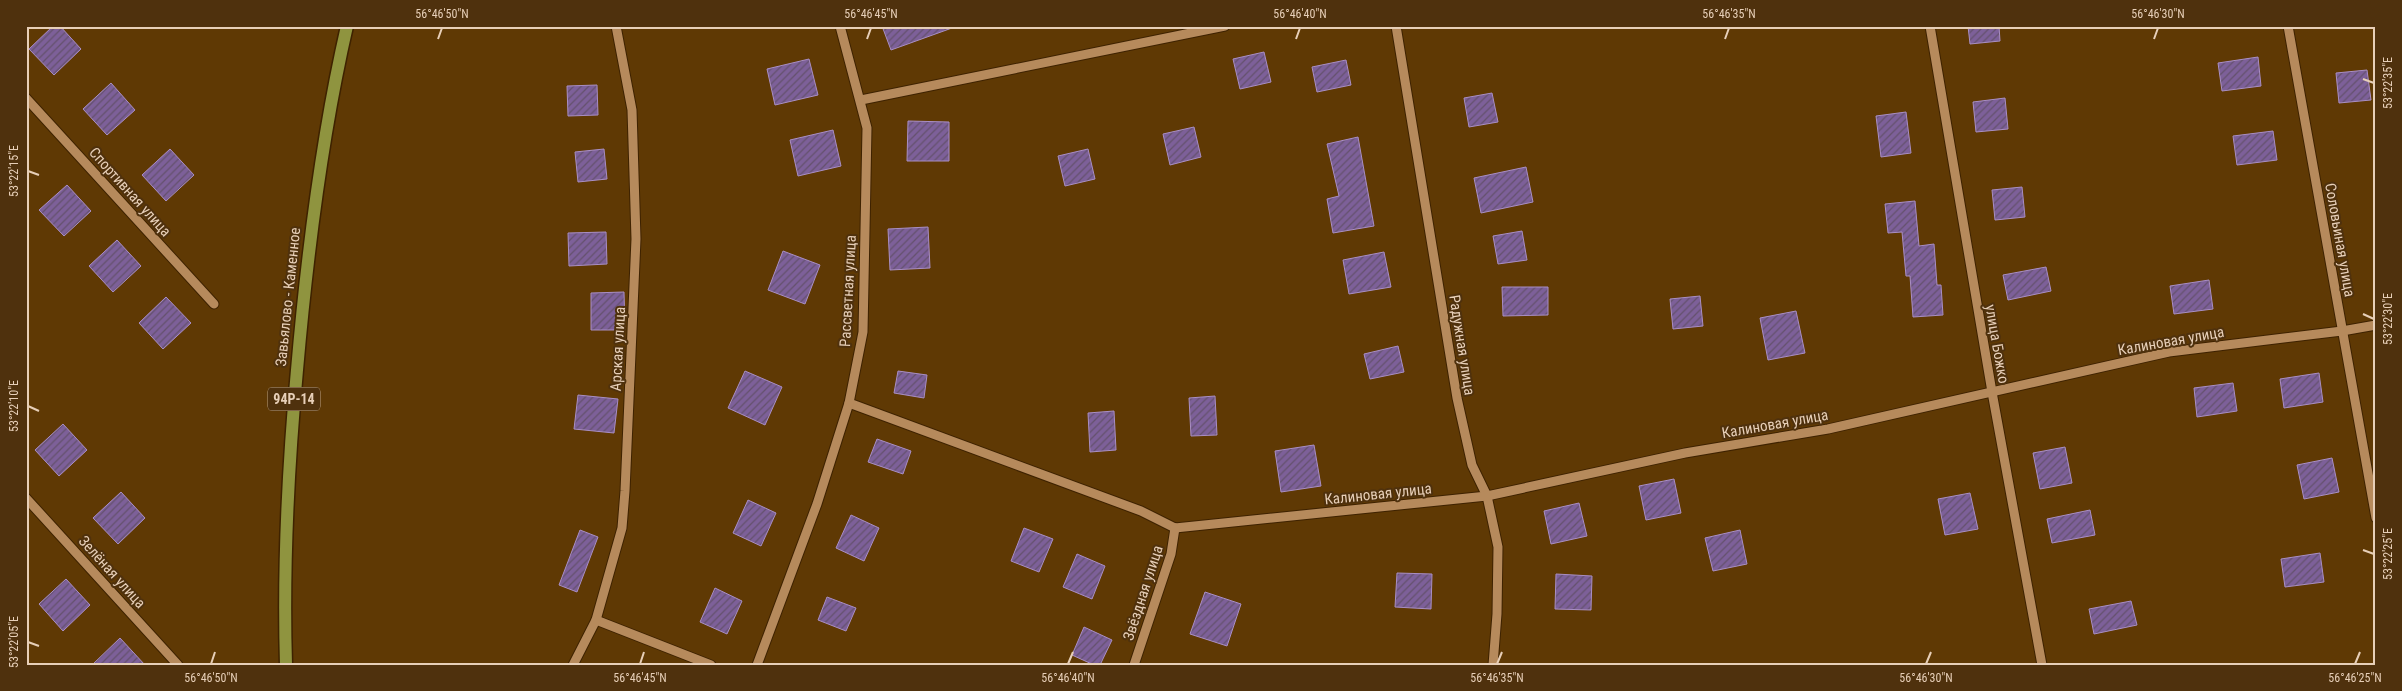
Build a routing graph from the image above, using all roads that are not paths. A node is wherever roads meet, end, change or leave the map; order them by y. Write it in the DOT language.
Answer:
graph roads {
  1 [pos="347,26"];
  2 [pos="616,26"];
  3 [pos="840,26"];
  4 [pos="1225,26"];
  5 [pos="1396,26"];
  6 [pos="1930,26"];
  7 [pos="2288,26"];
  8 [pos="26,98"];
  9 [pos="861,100"];
  10 [pos="214,304"];
  11 [pos="2376,325"];
  12 [pos="2342,331"];
  13 [pos="1992,392"];
  14 [pos="849,403"];
  15 [pos="1487,496"];
  16 [pos="26,498"];
  17 [pos="2376,518"];
  18 [pos="1175,528"];
  19 [pos="596,620"];
  20 [pos="178,665"];
  21 [pos="286,665"];
  22 [pos="573,665"];
  23 [pos="712,665"];
  24 [pos="756,665"];
  25 [pos="1134,665"];
  26 [pos="1493,665"];
  27 [pos="2042,665"];
  1 -- 21 [label="main road, Завьялово - Каменное / 94Р-14"];
  2 -- 19 [label="street, Арская улица"];
  3 -- 9 [label="street, Рассветная улица"];
  4 -- 9 [label="street"];
  5 -- 15 [label="street, Радужная улица"];
  6 -- 13 [label="street, улица Божко"];
  7 -- 12 [label="street, Соловьиная улица"];
  8 -- 10 [label="street, Спортивная улица"];
  9 -- 14 [label="street, Рассветная улица"];
  11 -- 12 [label="street, Калиновая улица"];
  12 -- 13 [label="street, Калиновая улица"];
  12 -- 17 [label="street, Соловьиная улица"];
  13 -- 15 [label="street, Калиновая улица"];
  13 -- 27 [label="street, улица Божко"];
  14 -- 18 [label="street"];
  14 -- 24 [label="street, Рассветная улица"];
  15 -- 18 [label="street, Калиновая улица"];
  15 -- 26 [label="street, Радужная улица"];
  16 -- 20 [label="street, Зелёная улица"];
  18 -- 25 [label="street, Звёздная улица"];
  19 -- 22 [label="street, Арская улица"];
  19 -- 23 [label="street"];
}
